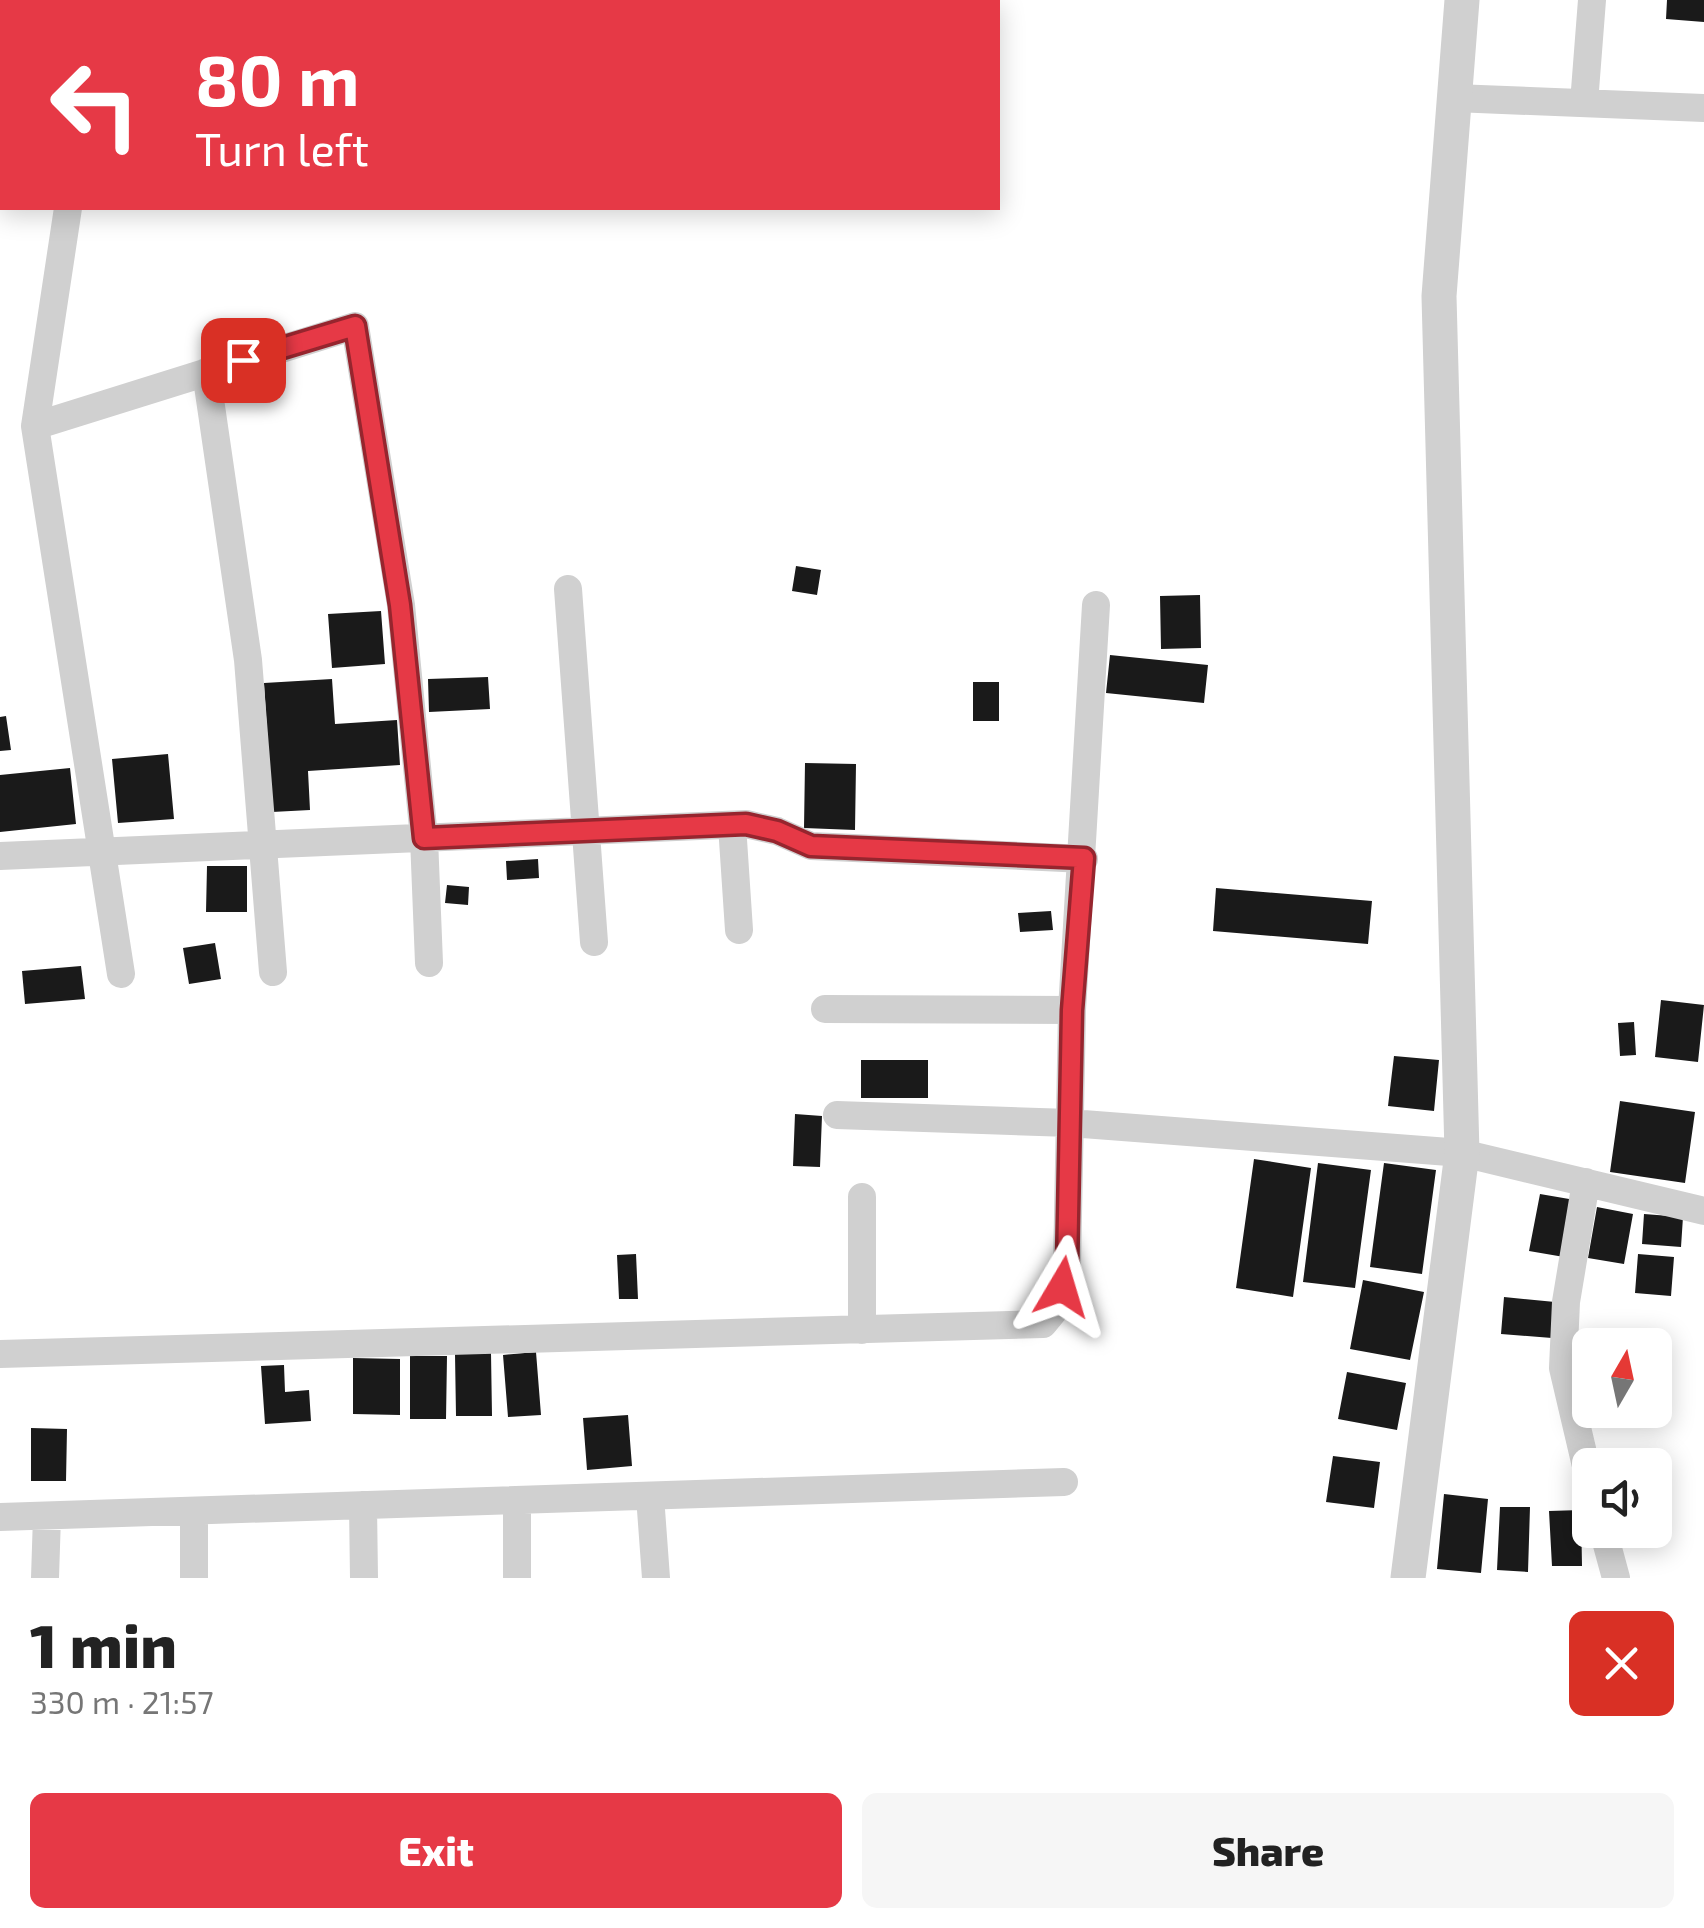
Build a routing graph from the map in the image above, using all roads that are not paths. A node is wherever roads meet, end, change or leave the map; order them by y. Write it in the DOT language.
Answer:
graph roads {
  1 [pos="1462,0"];
  2 [pos="1592,0"];
  3 [pos="1454,98"];
  4 [pos="1584,103"];
  5 [pos="1704,108"];
  6 [pos="68,210"];
  7 [pos="206,372"];
  8 [pos="36,426"];
  9 [pos="568,588"];
  10 [pos="1096,605"];
  11 [pos="732,825"];
  12 [pos="586,831"];
  13 [pos="424,838"];
  14 [pos="265,845"];
  15 [pos="101,852"];
  16 [pos="0,856"];
  17 [pos="1084,858"];
  18 [pos="739,930"];
  19 [pos="594,942"];
  20 [pos="430,964"];
  21 [pos="273,972"];
  22 [pos="121,974"];
  23 [pos="825,1008"];
  24 [pos="1072,1010"];
  25 [pos="837,1116"];
  26 [pos="1070,1123"];
  27 [pos="1462,1152"];
  28 [pos="1586,1182"];
  29 [pos="862,1198"];
  30 [pos="1704,1211"];
  31 [pos="862,1330"];
  32 [pos="0,1354"];
  33 [pos="1582,1448"];
  34 [pos="1064,1482"];
  35 [pos="650,1496"];
  36 [pos="517,1500"];
  37 [pos="363,1505"];
  38 [pos="194,1511"];
  39 [pos="47,1516"];
  40 [pos="0,1517"];
  41 [pos="1608,1548"];
  42 [pos="45,1578"];
  43 [pos="194,1578"];
  44 [pos="364,1578"];
  45 [pos="517,1578"];
  46 [pos="656,1578"];
  47 [pos="1408,1578"];
  48 [pos="1616,1578"];
  1 -- 3 [label="street"];
  2 -- 4 [label="street"];
  3 -- 4 [label="street"];
  3 -- 27 [label="street"];
  4 -- 5 [label="street"];
  6 -- 8 [label="street"];
  7 -- 8 [label="street"];
  7 -- 13 [label="street"];
  7 -- 14 [label="street"];
  8 -- 15 [label="street"];
  9 -- 12 [label="street"];
  10 -- 17 [label="street"];
  11 -- 12 [label="street"];
  11 -- 17 [label="street"];
  11 -- 18 [label="street"];
  12 -- 13 [label="street"];
  12 -- 19 [label="street"];
  13 -- 14 [label="street"];
  13 -- 20 [label="street"];
  14 -- 15 [label="street"];
  14 -- 21 [label="street"];
  15 -- 16 [label="street"];
  15 -- 22 [label="street"];
  17 -- 24 [label="street"];
  23 -- 24 [label="street"];
  24 -- 26 [label="street"];
  25 -- 26 [label="street"];
  26 -- 27 [label="street"];
  26 -- 31 [label="street"];
  27 -- 28 [label="street"];
  27 -- 47 [label="street"];
  28 -- 30 [label="street"];
  28 -- 33 [label="street"];
  29 -- 31 [label="street"];
  31 -- 32 [label="street"];
  34 -- 35 [label="street"];
  35 -- 36 [label="street"];
  35 -- 46 [label="street"];
  36 -- 37 [label="street"];
  36 -- 45 [label="street"];
  37 -- 38 [label="street"];
  37 -- 44 [label="street"];
  38 -- 39 [label="street"];
  38 -- 43 [label="street"];
  39 -- 40 [label="street"];
  39 -- 42 [label="street"];
  41 -- 48 [label="street"];
}
